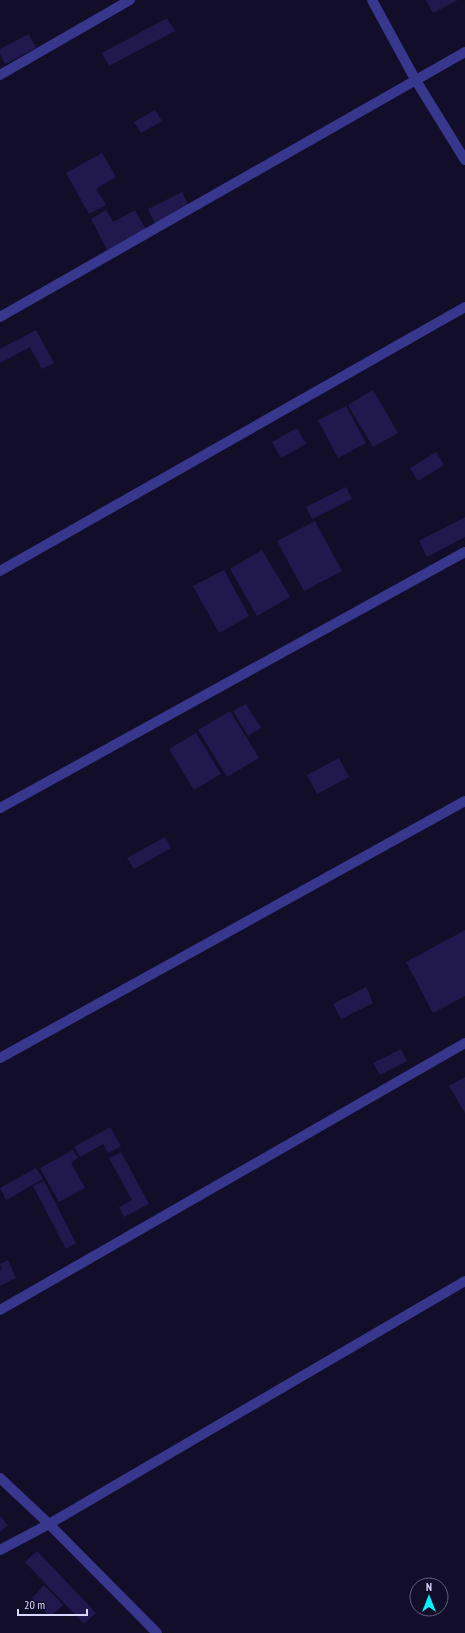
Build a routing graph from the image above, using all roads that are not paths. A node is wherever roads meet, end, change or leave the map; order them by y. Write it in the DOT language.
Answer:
graph roads {
  1 [pos="130,0"];
  2 [pos="372,0"];
  3 [pos="465,52"];
  4 [pos="0,75"];
  5 [pos="416,79"];
  6 [pos="465,160"];
  7 [pos="465,307"];
  8 [pos="0,317"];
  9 [pos="465,552"];
  10 [pos="0,571"];
  11 [pos="465,801"];
  12 [pos="0,808"];
  13 [pos="465,1043"];
  14 [pos="0,1058"];
  15 [pos="465,1281"];
  16 [pos="0,1310"];
  17 [pos="0,1478"];
  18 [pos="49,1524"];
  19 [pos="0,1550"];
  20 [pos="157,1633"];
  1 -- 4 [label="street"];
  2 -- 5 [label="street"];
  3 -- 5 [label="street"];
  5 -- 6 [label="street"];
  5 -- 8 [label="street"];
  7 -- 10 [label="street"];
  9 -- 12 [label="street"];
  11 -- 14 [label="street"];
  13 -- 16 [label="street"];
  15 -- 18 [label="street"];
  17 -- 18 [label="street"];
  18 -- 19 [label="street"];
  18 -- 20 [label="street"];
}
